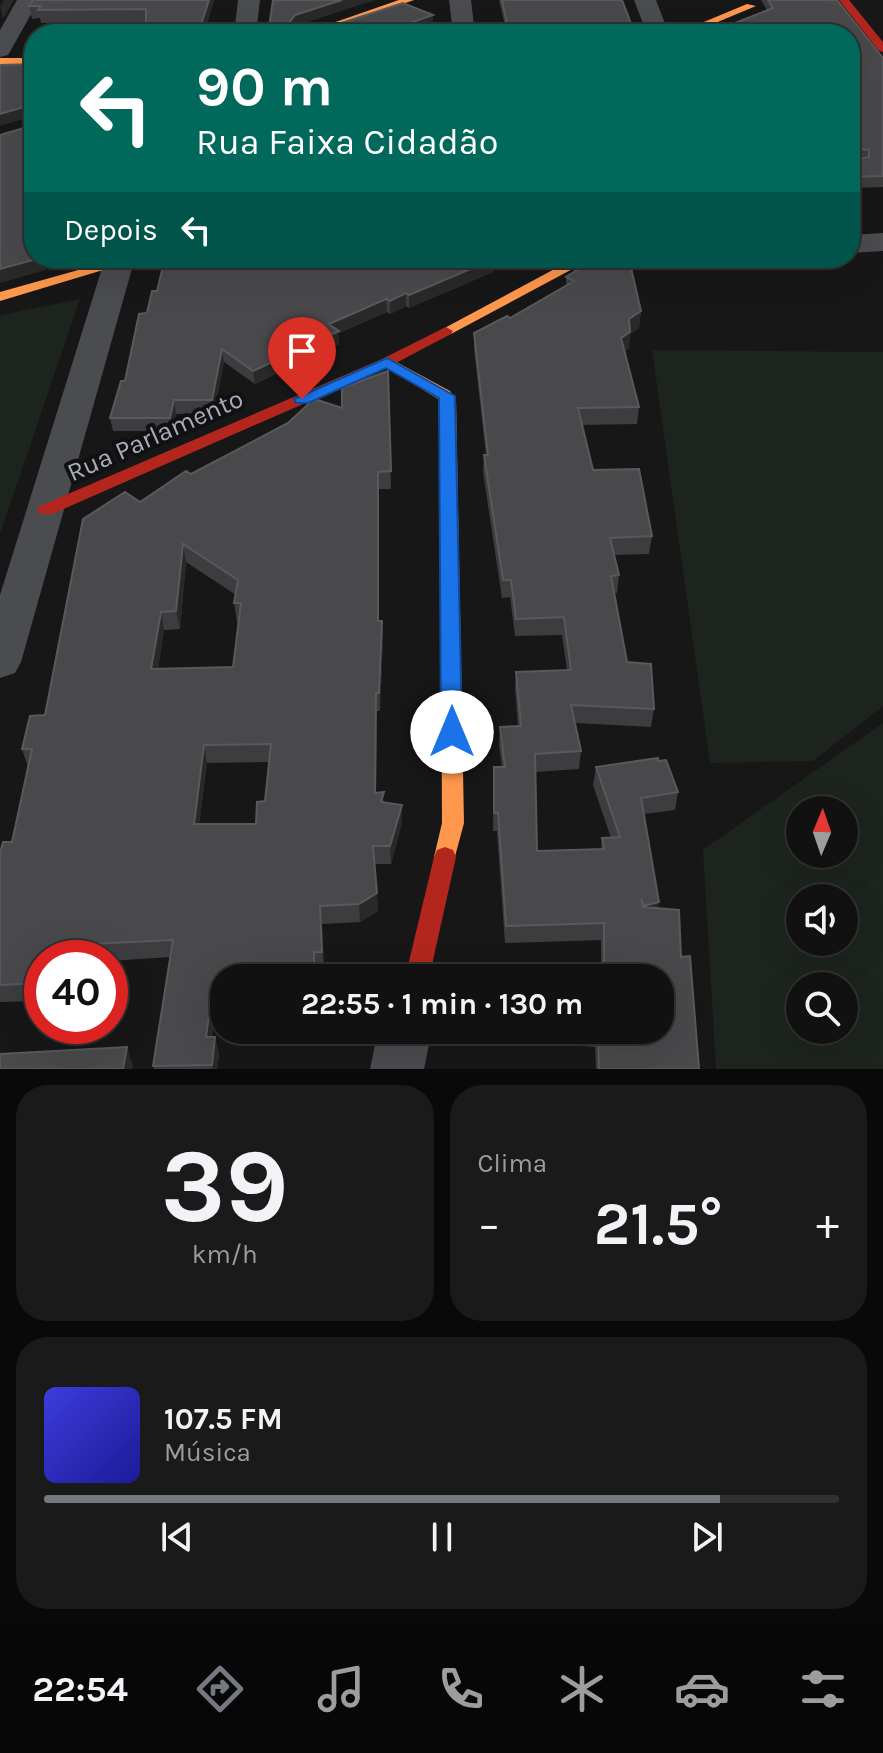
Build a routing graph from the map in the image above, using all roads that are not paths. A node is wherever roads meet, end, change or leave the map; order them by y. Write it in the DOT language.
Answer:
graph roads {
  1 [pos="28,0"];
  2 [pos="249,0"];
  3 [pos="409,0"];
  4 [pos="460,0"];
  5 [pos="645,0"];
  6 [pos="844,0"];
  7 [pos="751,6"];
  8 [pos="246,24"];
  9 [pos="336,24"];
  10 [pos="463,24"];
  11 [pos="654,24"];
  12 [pos="705,24"];
  13 [pos="883,49"];
  14 [pos="0,50"];
  15 [pos="0,61"];
  16 [pos="24,61"];
  17 [pos="883,242"];
  18 [pos="860,243"];
  19 [pos="105,268"];
  20 [pos="125,268"];
  21 [pos="567,268"];
  22 [pos="0,297"];
  23 [pos="387,362"];
  24 [pos="46,510"];
  25 [pos="0,662"];
  26 [pos="420,964"];
  27 [pos="402,1044"];
  28 [pos="397,1069"];
  1 -- 14 [label="street"];
  2 -- 8 [label="street"];
  3 -- 9 [label="street"];
  4 -- 10 [label="street"];
  5 -- 11 [label="street"];
  6 -- 13 [label="street"];
  7 -- 12 [label="street"];
  15 -- 16 [label="street"];
  17 -- 18 [label="street"];
  19 -- 22 [label="street"];
  20 -- 24 [label="street"];
  21 -- 23 [label="street, Rua Parlamento"];
  23 -- 24 [label="street, Rua Parlamento"];
  23 -- 26 [label="street"];
  24 -- 25 [label="street"];
  27 -- 28 [label="street"];
}
